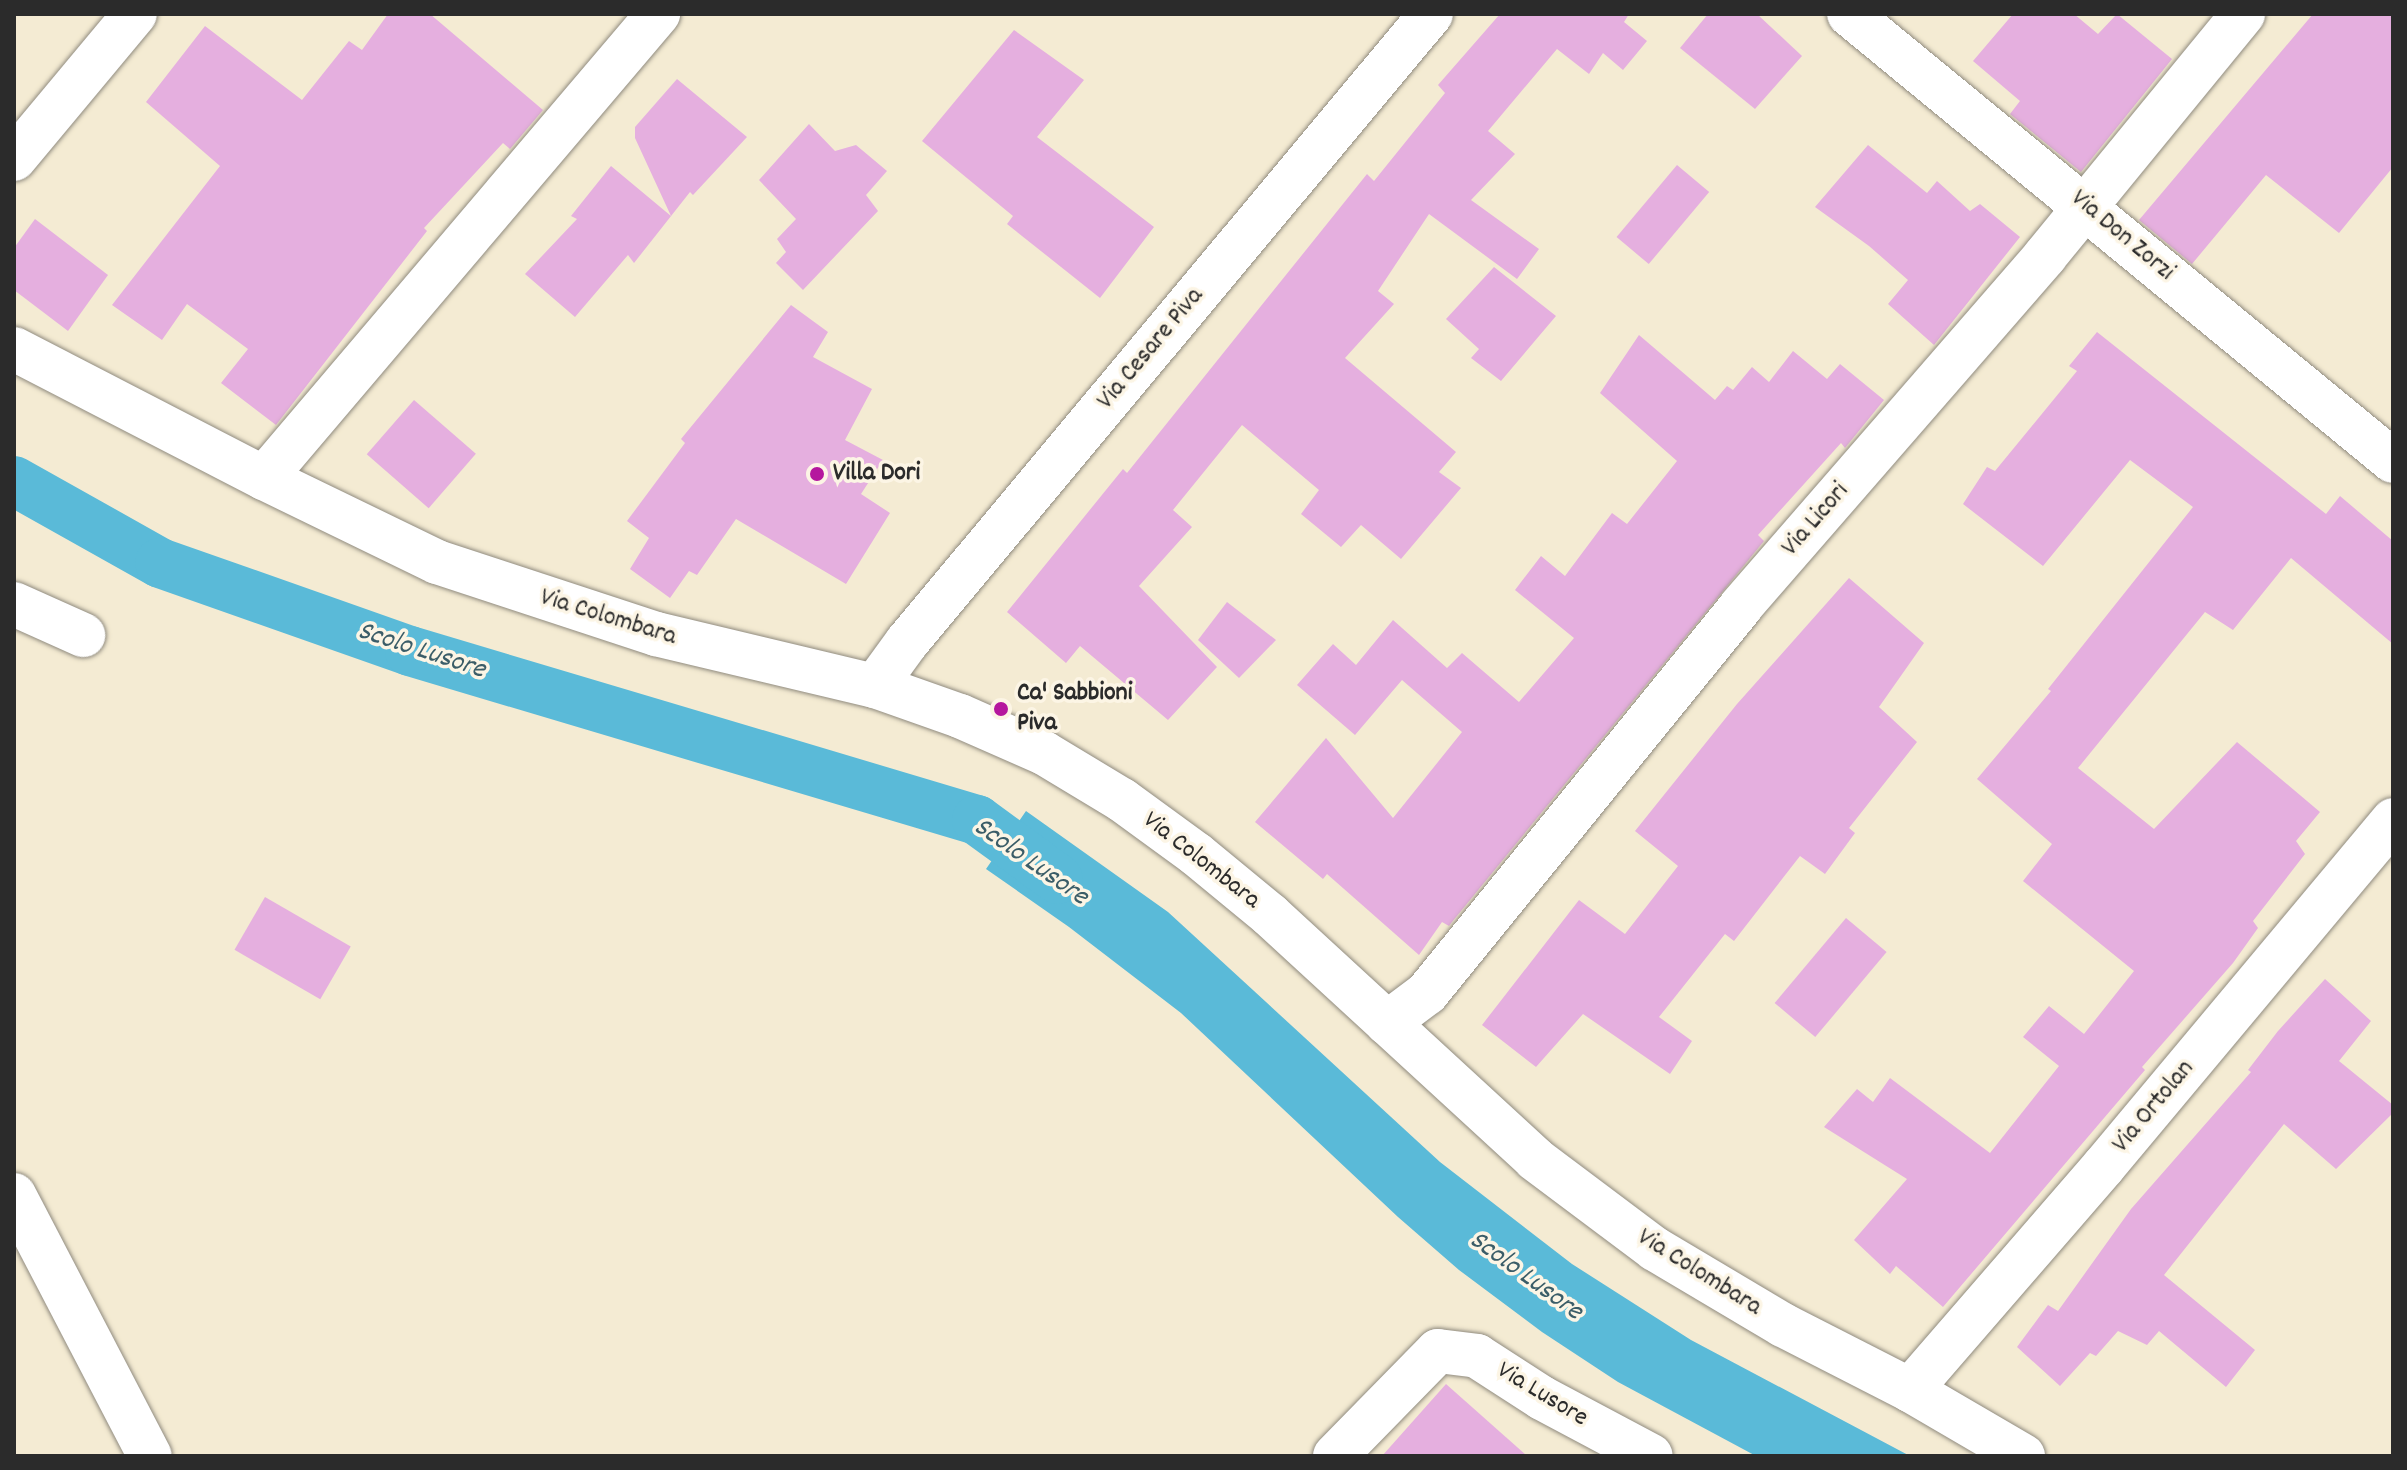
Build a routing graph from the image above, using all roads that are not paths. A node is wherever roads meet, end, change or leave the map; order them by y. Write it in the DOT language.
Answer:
graph roads {
  1 [pos="135,14"];
  2 [pos="658,14"];
  3 [pos="1431,14"];
  4 [pos="1849,14"];
  5 [pos="2243,14"];
  6 [pos="14,159"];
  7 [pos="2084,204"];
  8 [pos="14,349"];
  9 [pos="2393,461"];
  10 [pos="264,478"];
  11 [pos="14,604"];
  12 [pos="83,635"];
  13 [pos="875,686"];
  14 [pos="2393,820"];
  15 [pos="1387,1023"];
  16 [pos="14,1195"];
  17 [pos="1910,1390"];
  18 [pos="150,1456"];
  19 [pos="1335,1456"];
  20 [pos="1651,1456"];
  21 [pos="2023,1456"];
  1 -- 6 [label="street"];
  2 -- 10 [label="street"];
  3 -- 13 [label="street, Via Cesare Piva"];
  4 -- 7 [label="street, Via Don Zorzi"];
  5 -- 7 [label="street, Via Licori"];
  7 -- 9 [label="street, Via Don Zorzi"];
  7 -- 15 [label="street, Via Licori"];
  8 -- 10 [label="street, Via Colombara"];
  10 -- 13 [label="street, Via Colombara"];
  11 -- 12 [label="street"];
  13 -- 15 [label="street, Via Colombara"];
  14 -- 17 [label="street, Via Ortolan"];
  15 -- 17 [label="street, Via Colombara"];
  16 -- 18 [label="street"];
  17 -- 21 [label="street, Via Colombara"];
  19 -- 20 [label="street, Via Lusore"];
}
